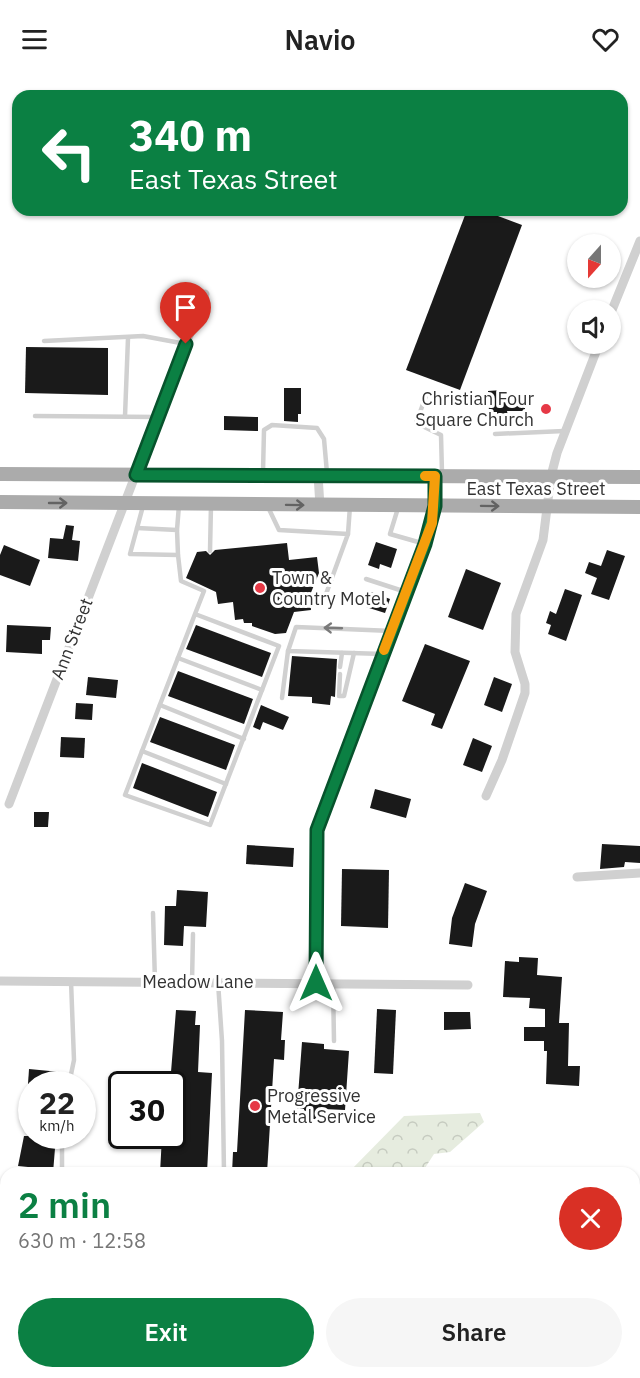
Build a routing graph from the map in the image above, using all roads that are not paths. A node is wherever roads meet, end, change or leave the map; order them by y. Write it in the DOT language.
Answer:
graph roads {
  1 [pos="640,241"];
  2 [pos="205,294"];
  3 [pos="616,300"];
  4 [pos="128,338"];
  5 [pos="44,341"];
  6 [pos="186,344"];
  7 [pos="595,354"];
  8 [pos="426,396"];
  9 [pos="34,416"];
  10 [pos="125,416"];
  11 [pos="159,417"];
  12 [pos="564,431"];
  13 [pos="495,434"];
  14 [pos="0,474"];
  15 [pos="136,475"];
  16 [pos="263,475"];
  17 [pos="322,475"];
  18 [pos="439,476"];
  19 [pos="551,476"];
  20 [pos="640,477"];
  21 [pos="0,502"];
  22 [pos="124,503"];
  23 [pos="143,504"];
  24 [pos="179,504"];
  25 [pos="211,504"];
  26 [pos="267,505"];
  27 [pos="320,506"];
  28 [pos="350,506"];
  29 [pos="399,506"];
  30 [pos="435,506"];
  31 [pos="548,507"];
  32 [pos="640,507"];
  33 [pos="137,528"];
  34 [pos="177,530"];
  35 [pos="348,534"];
  36 [pos="425,544"];
  37 [pos="210,551"];
  38 [pos="178,555"];
  39 [pos="366,579"];
  40 [pos="406,592"];
  41 [pos="322,605"];
  42 [pos="195,614"];
  43 [pos="392,631"];
  44 [pos="288,651"];
  45 [pos="342,653"];
  46 [pos="354,653"];
  47 [pos="383,654"];
  48 [pos="178,658"];
  49 [pos="340,668"];
  50 [pos="340,674"];
  51 [pos="262,690"];
  52 [pos="282,698"];
  53 [pos="160,705"];
  54 [pos="244,739"];
  55 [pos="142,751"];
  56 [pos="226,784"];
  57 [pos="486,796"];
  58 [pos="9,804"];
  59 [pos="640,873"];
  60 [pos="577,877"];
  61 [pos="153,913"];
  62 [pos="193,934"];
  63 [pos="0,981"];
  64 [pos="71,981"];
  65 [pos="154,982"];
  66 [pos="192,982"];
  67 [pos="218,982"];
  68 [pos="316,983"];
  69 [pos="333,984"];
  70 [pos="468,985"];
  71 [pos="334,1041"];
  72 [pos="72,1071"];
  73 [pos="62,1149"];
  74 [pos="62,1167"];
  75 [pos="224,1167"];
  1 -- 3 [label="street"];
  2 -- 6 [label="street, Ann Street"];
  4 -- 5 [label="lane"];
  4 -- 6 [label="lane"];
  4 -- 10 [label="lane"];
  6 -- 11 [label="street, Ann Street"];
  7 -- 12 [label="street"];
  8 -- 18 [label="lane"];
  9 -- 10 [label="lane"];
  10 -- 11 [label="lane"];
  11 -- 15 [label="street, Ann Street"];
  12 -- 13 [label="lane"];
  12 -- 19 [label="street"];
  14 -- 15 [label="main road, East Texas Street"];
  15 -- 16 [label="main road, East Texas Street"];
  15 -- 22 [label="street, Ann Street"];
  16 -- 17 [label="main road, East Texas Street"];
  16 -- 17 [label="lane"];
  17 -- 18 [label="main road, East Texas Street"];
  17 -- 27 [label="street"];
  18 -- 19 [label="main road, East Texas Street"];
  18 -- 30 [label="street"];
  19 -- 20 [label="main road, East Texas Street"];
  19 -- 31 [label="street"];
  21 -- 22 [label="main road, East Texas Street, one-way"];
  22 -- 23 [label="main road, East Texas Street"];
  22 -- 58 [label="street, Ann Street"];
  23 -- 24 [label="main road, East Texas Street"];
  23 -- 33 [label="lane"];
  24 -- 25 [label="main road, East Texas Street"];
  24 -- 34 [label="lane"];
  25 -- 26 [label="main road, East Texas Street"];
  25 -- 37 [label="lane"];
  26 -- 27 [label="main road, East Texas Street, one-way"];
  26 -- 35 [label="lane"];
  27 -- 28 [label="main road, East Texas Street"];
  28 -- 29 [label="main road, East Texas Street"];
  28 -- 35 [label="lane"];
  29 -- 30 [label="main road, East Texas Street"];
  29 -- 36 [label="lane"];
  30 -- 31 [label="main road, East Texas Street, one-way"];
  30 -- 36 [label="street"];
  31 -- 32 [label="main road, East Texas Street"];
  31 -- 57 [label="street"];
  33 -- 34 [label="lane"];
  33 -- 38 [label="lane"];
  34 -- 38 [label="lane"];
  35 -- 41 [label="lane"];
  36 -- 40 [label="street"];
  38 -- 42 [label="lane"];
  39 -- 40 [label="lane"];
  40 -- 43 [label="street"];
  42 -- 48 [label="lane"];
  42 -- 51 [label="lane"];
  43 -- 44 [label="lane, one-way"];
  43 -- 47 [label="street"];
  44 -- 45 [label="lane"];
  44 -- 52 [label="lane"];
  45 -- 46 [label="lane"];
  45 -- 49 [label="lane"];
  46 -- 47 [label="lane"];
  46 -- 50 [label="lane"];
  47 -- 68 [label="street"];
  48 -- 51 [label="lane"];
  48 -- 53 [label="lane"];
  51 -- 54 [label="lane"];
  53 -- 54 [label="lane"];
  53 -- 55 [label="lane"];
  54 -- 56 [label="lane"];
  55 -- 56 [label="lane"];
  55 -- 56 [label="lane"];
  59 -- 60 [label="street"];
  61 -- 65 [label="lane"];
  62 -- 66 [label="lane"];
  63 -- 64 [label="street, Meadow Lane"];
  64 -- 65 [label="street, Meadow Lane"];
  64 -- 72 [label="lane"];
  65 -- 66 [label="street, Meadow Lane"];
  66 -- 67 [label="street, Meadow Lane"];
  67 -- 68 [label="street, Meadow Lane"];
  67 -- 75 [label="lane"];
  68 -- 69 [label="street, Meadow Lane"];
  69 -- 70 [label="street, Meadow Lane"];
  69 -- 71 [label="lane"];
  73 -- 74 [label="lane"];
}
